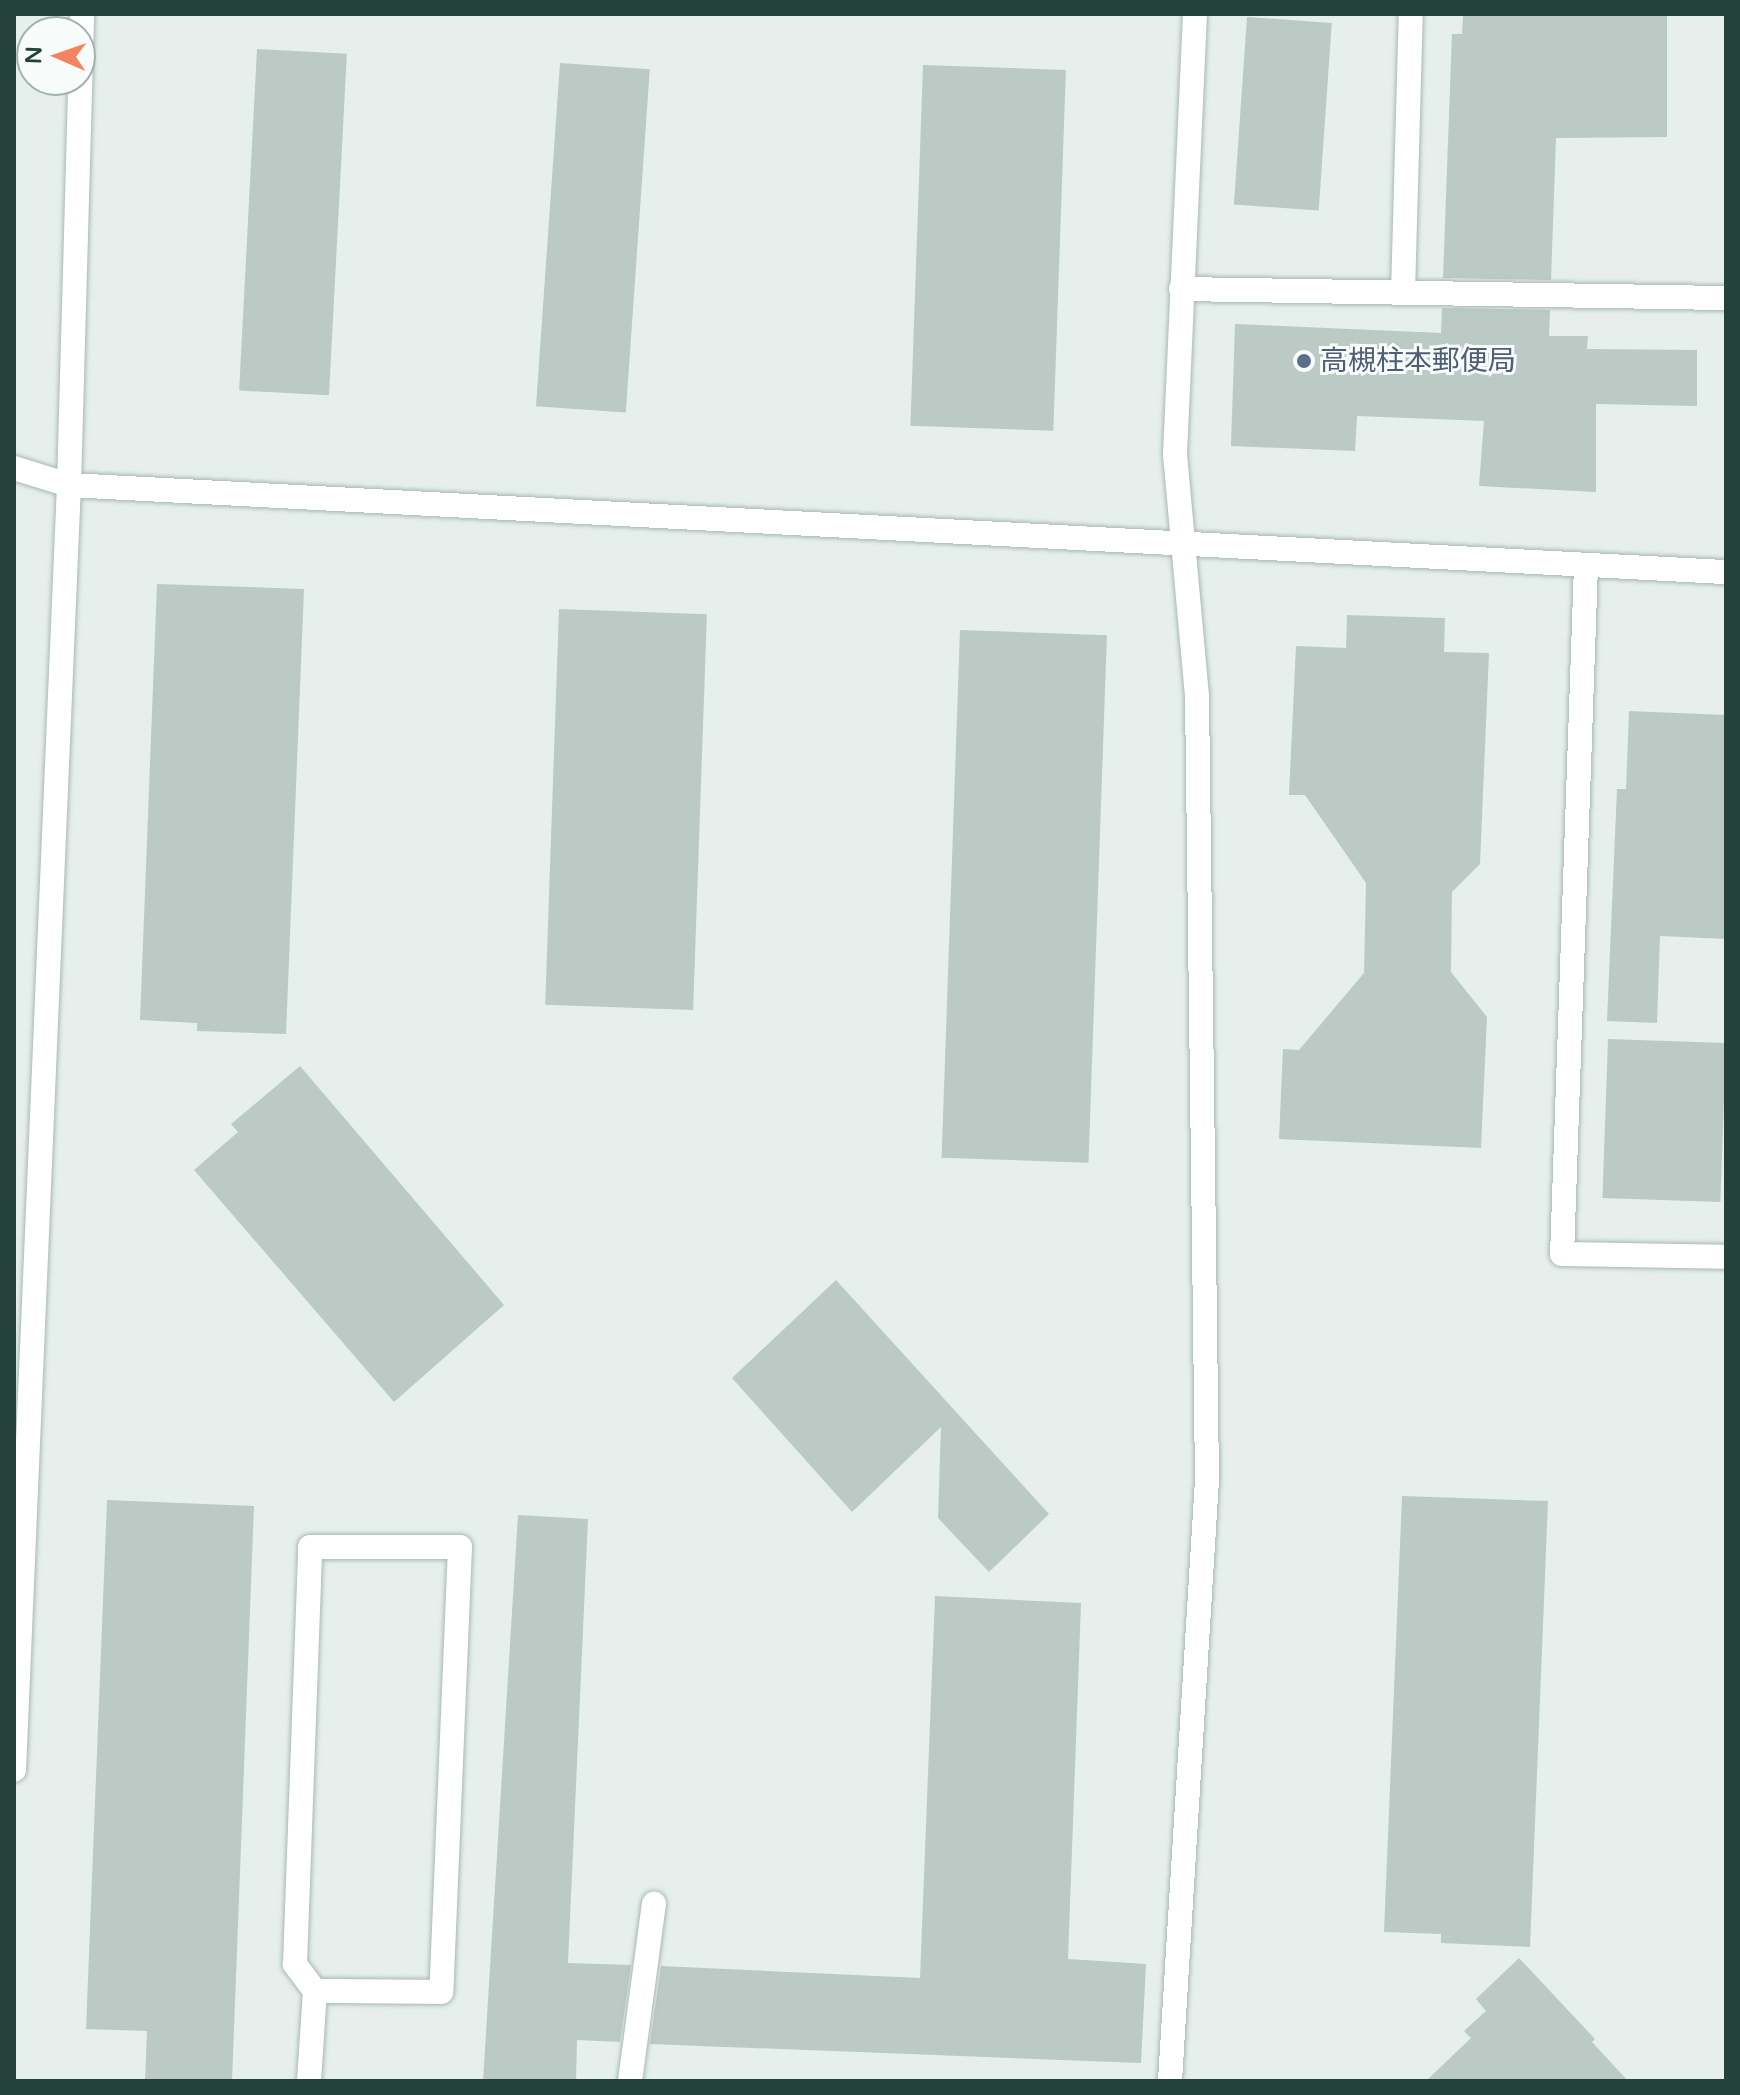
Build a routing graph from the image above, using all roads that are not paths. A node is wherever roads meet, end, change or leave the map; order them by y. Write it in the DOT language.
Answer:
graph roads {
  1 [pos="82,14"];
  2 [pos="1195,14"];
  3 [pos="1411,14"];
  4 [pos="1181,289"];
  5 [pos="1403,293"];
  6 [pos="1726,298"];
  7 [pos="14,468"];
  8 [pos="69,485"];
  9 [pos="1187,541"];
  10 [pos="1586,565"];
  11 [pos="1726,572"];
  12 [pos="1726,1257"];
  13 [pos="14,1770"];
  14 [pos="654,1904"];
  15 [pos="315,1991"];
  16 [pos="309,2081"];
  17 [pos="630,2081"];
  18 [pos="1170,2081"];
  1 -- 8 [label="street"];
  2 -- 4 [label="street"];
  3 -- 5 [label="street"];
  4 -- 5 [label="street"];
  4 -- 9 [label="street"];
  5 -- 6 [label="street"];
  7 -- 8 [label="street"];
  8 -- 9 [label="street"];
  8 -- 13 [label="street"];
  9 -- 10 [label="street"];
  9 -- 18 [label="street"];
  10 -- 11 [label="street"];
  10 -- 12 [label="street"];
  14 -- 17 [label="street"];
  15 -- 15 [label="street"];
  15 -- 16 [label="street"];
}
